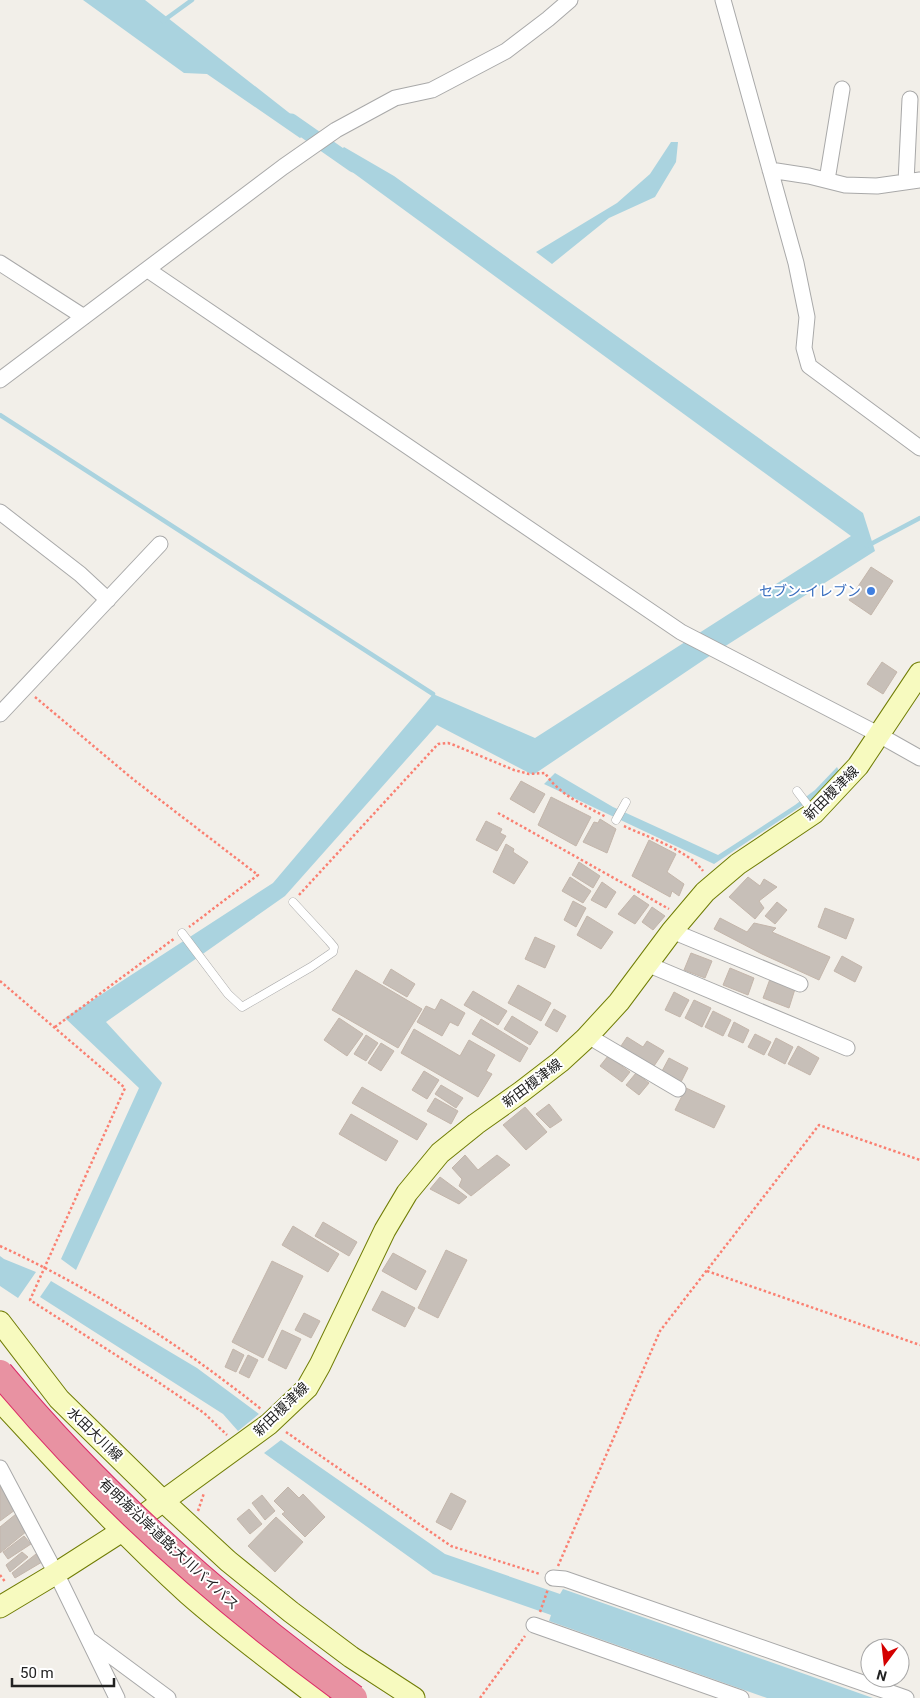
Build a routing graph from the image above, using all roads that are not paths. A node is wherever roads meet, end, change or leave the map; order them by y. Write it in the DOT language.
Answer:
graph roads {
  1 [pos="570,0"];
  2 [pos="723,0"];
  3 [pos="842,89"];
  4 [pos="910,99"];
  5 [pos="770,170"];
  6 [pos="827,180"];
  7 [pos="913,181"];
  8 [pos="0,263"];
  9 [pos="148,270"];
  10 [pos="84,317"];
  11 [pos="0,380"];
  12 [pos="920,448"];
  13 [pos="0,512"];
  14 [pos="160,544"];
  15 [pos="108,600"];
  16 [pos="920,673"];
  17 [pos="0,714"];
  18 [pos="880,735"];
  19 [pos="920,758"];
  20 [pos="797,791"];
  21 [pos="626,802"];
  22 [pos="814,813"];
  23 [pos="616,820"];
  24 [pos="292,902"];
  25 [pos="678,924"];
  26 [pos="185,936"];
  27 [pos="647,964"];
  28 [pos="800,984"];
  29 [pos="588,1036"];
  30 [pos="847,1048"];
  31 [pos="678,1090"];
  32 [pos="0,1322"];
  33 [pos="0,1373"];
  34 [pos="0,1385"];
  35 [pos="0,1401"];
  36 [pos="0,1468"];
  37 [pos="163,1501"];
  38 [pos="122,1531"];
  39 [pos="55,1574"];
  40 [pos="551,1582"];
  41 [pos="0,1607"];
  42 [pos="536,1620"];
  43 [pos="89,1640"];
  44 [pos="117,1698"];
  45 [pos="168,1698"];
  46 [pos="319,1698"];
  47 [pos="341,1698"];
  48 [pos="354,1698"];
  49 [pos="414,1698"];
  50 [pos="741,1698"];
  51 [pos="906,1698"];
  1 -- 9 [label="street"];
  2 -- 5 [label="street"];
  3 -- 6 [label="street"];
  4 -- 7 [label="street"];
  5 -- 6 [label="street"];
  5 -- 12 [label="street"];
  6 -- 7 [label="street"];
  8 -- 10 [label="street"];
  9 -- 10 [label="street"];
  9 -- 18 [label="street"];
  10 -- 11 [label="street"];
  13 -- 15 [label="street"];
  14 -- 15 [label="street"];
  15 -- 17 [label="street"];
  16 -- 18 [label="main road, 新田榎津線"];
  18 -- 19 [label="street"];
  18 -- 22 [label="main road, 新田榎津線"];
  20 -- 22 [label="lane"];
  21 -- 23 [label="lane"];
  22 -- 25 [label="main road, 新田榎津線"];
  24 -- 26 [label="lane"];
  25 -- 27 [label="main road, 新田榎津線"];
  25 -- 28 [label="street"];
  27 -- 29 [label="main road, 新田榎津線"];
  27 -- 30 [label="street"];
  29 -- 31 [label="street"];
  29 -- 37 [label="main road, 新田榎津線"];
  32 -- 37 [label="main road, 水田大川線"];
  33 -- 48 [label="highway, 有明海沿岸道路;大川バイパス, bridge"];
  34 -- 47 [label="highway, 有明海沿岸道路;大川バイパス"];
  35 -- 38 [label="main road"];
  36 -- 39 [label="street"];
  37 -- 38 [label="main road"];
  37 -- 49 [label="main road, 水田大川線"];
  38 -- 39 [label="main road"];
  38 -- 46 [label="main road"];
  39 -- 41 [label="main road"];
  39 -- 43 [label="street"];
  40 -- 51 [label="street"];
  42 -- 50 [label="street"];
  43 -- 44 [label="street"];
  43 -- 45 [label="street"];
}
